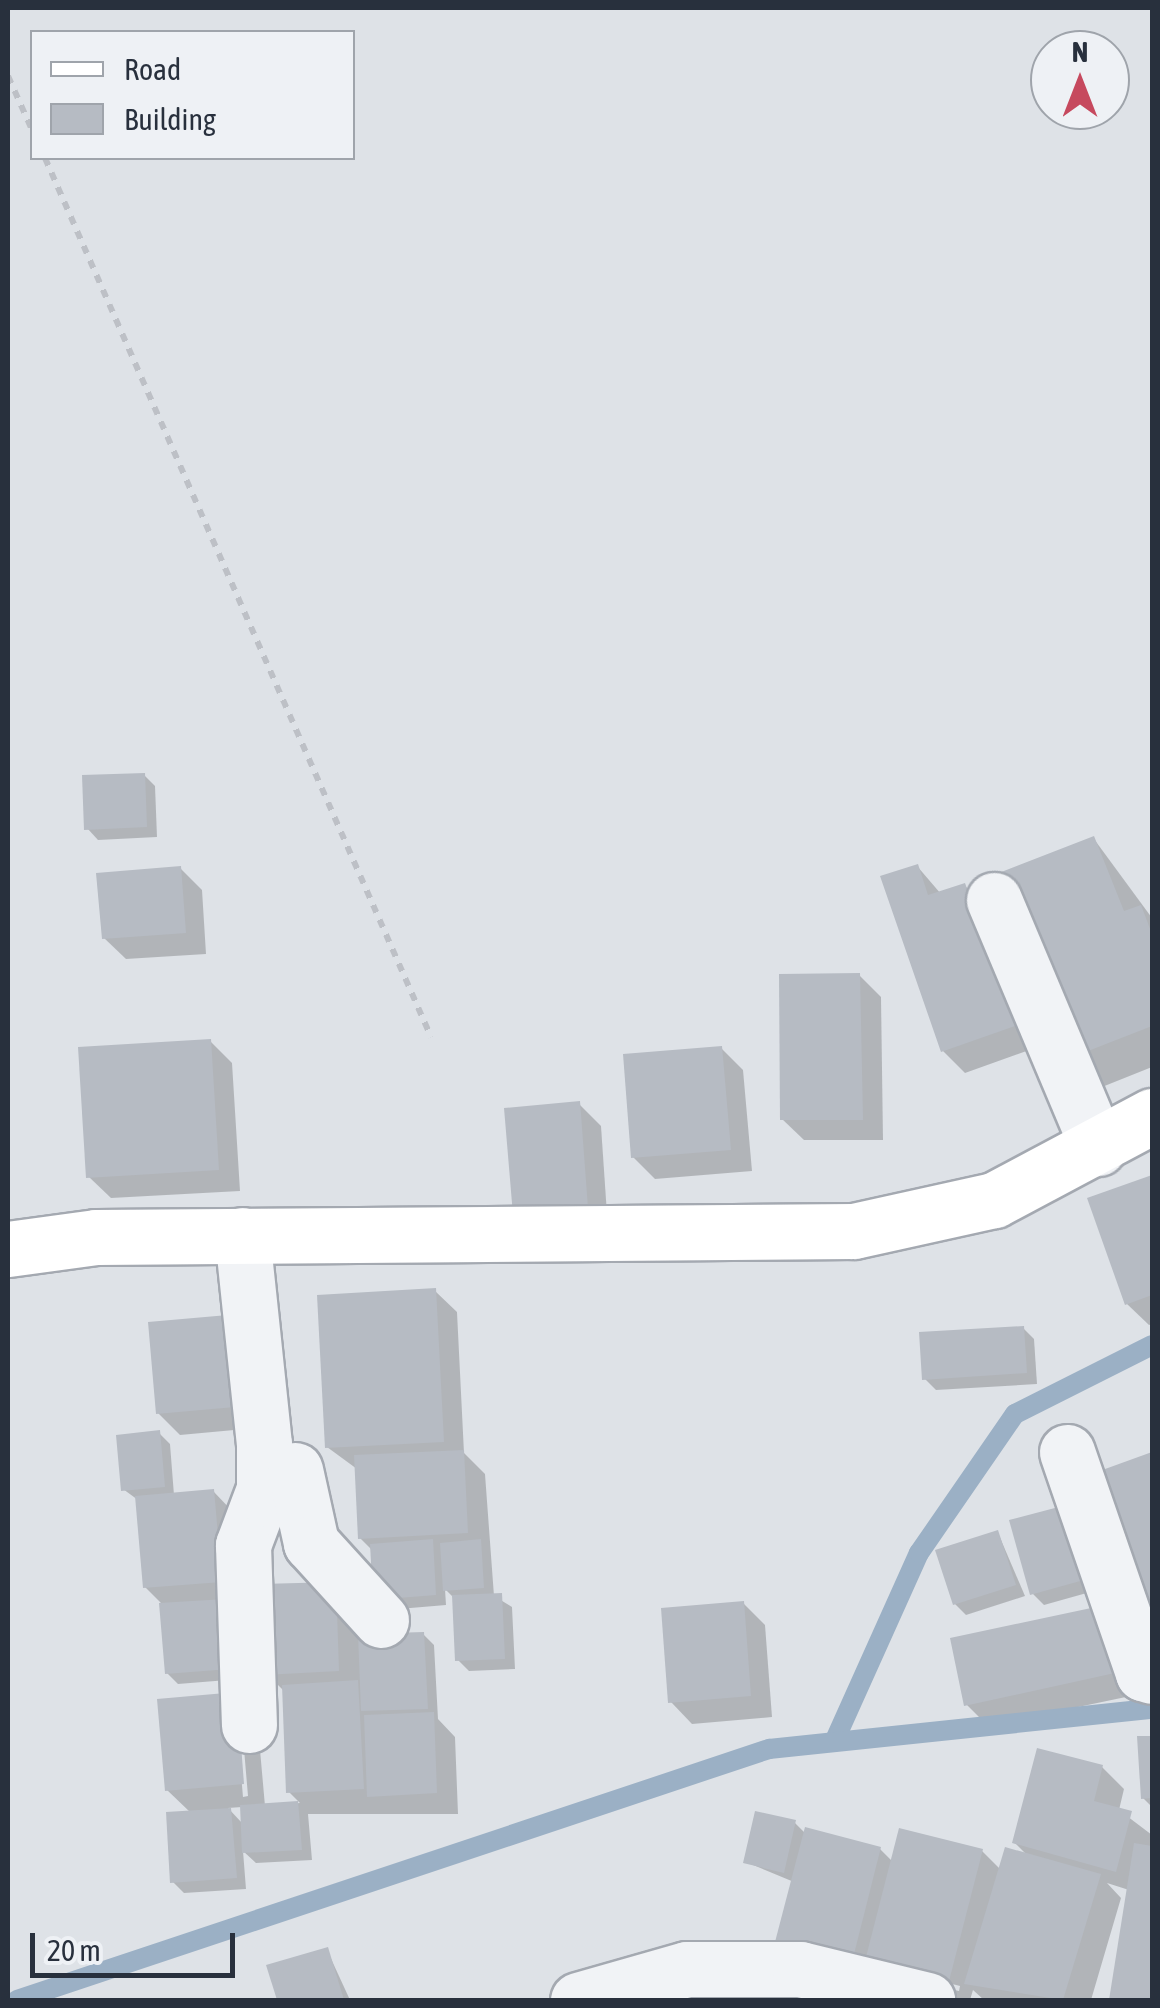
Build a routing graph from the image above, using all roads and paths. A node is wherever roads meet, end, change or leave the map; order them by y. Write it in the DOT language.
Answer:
graph roads {
  1 [pos="8,76"];
  2 [pos="30,126"];
  3 [pos="47,160"];
  4 [pos="994,900"];
  5 [pos="431,1036"];
  6 [pos="1152,1116"];
  7 [pos="1098,1148"];
  8 [pos="242,1234"];
  9 [pos="8,1248"];
  10 [pos="1067,1452"];
  11 [pos="292,1470"];
  12 [pos="381,1620"];
  13 [pos="1152,1676"];
  14 [pos="249,1725"];
  15 [pos="578,2000"];
  16 [pos="927,2000"];
  1 -- 2 [label="path"];
  3 -- 5 [label="path"];
  4 -- 7 [label="street"];
  6 -- 7 [label="street"];
  7 -- 8 [label="street"];
  8 -- 9 [label="street"];
  8 -- 11 [label="street"];
  10 -- 13 [label="street"];
  11 -- 12 [label="street"];
  11 -- 14 [label="street"];
  15 -- 16 [label="street"];
}
